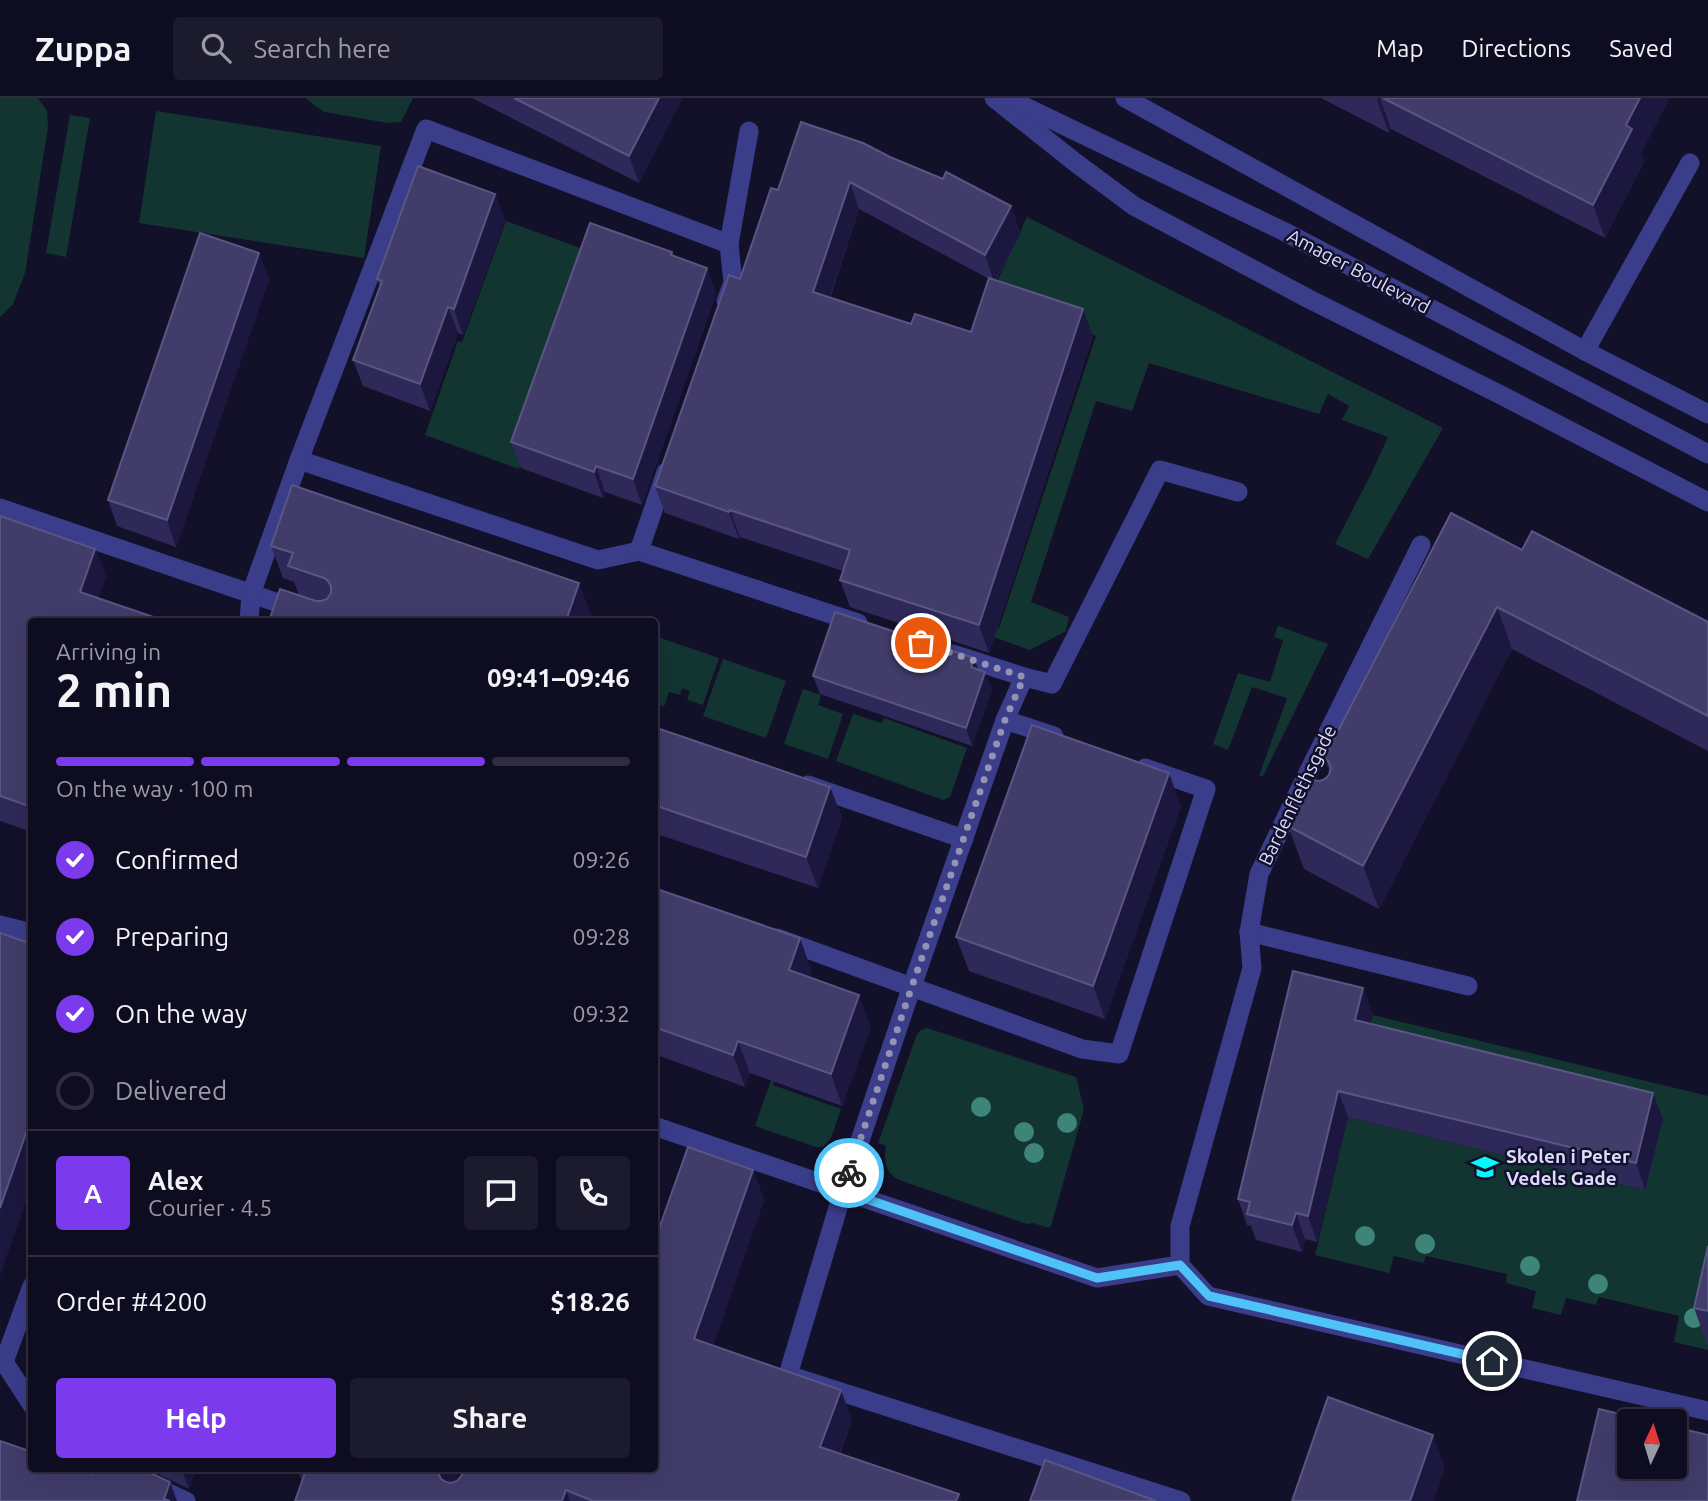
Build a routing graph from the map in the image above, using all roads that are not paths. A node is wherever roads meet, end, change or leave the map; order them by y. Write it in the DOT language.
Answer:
graph roads {
  1 [pos="993,98"];
  2 [pos="1006,98"];
  3 [pos="1125,98"];
  4 [pos="749,131"];
  5 [pos="1690,163"];
  6 [pos="729,244"];
  7 [pos="719,321"];
  8 [pos="1585,351"];
  9 [pos="1708,414"];
  10 [pos="674,449"];
  11 [pos="1708,454"];
  12 [pos="299,460"];
  13 [pos="1238,492"];
  14 [pos="1708,502"];
  15 [pos="0,508"];
  16 [pos="1421,545"];
  17 [pos="639,551"];
  18 [pos="251,594"];
  19 [pos="249,618"];
  20 [pos="322,618"];
  21 [pos="878,629"];
  22 [pos="931,646"];
  23 [pos="1024,677"];
  24 [pos="1005,720"];
  25 [pos="1068,741"];
  26 [pos="1130,763"];
  27 [pos="796,781"];
  28 [pos="964,839"];
  29 [pos="0,925"];
  30 [pos="757,931"];
  31 [pos="28,932"];
  32 [pos="1249,932"];
  33 [pos="912,986"];
  34 [pos="1468,986"];
  35 [pos="658,1127"];
  36 [pos="843,1191"];
  37 [pos="1180,1265"];
  38 [pos="28,1296"];
  39 [pos="2,1361"];
  40 [pos="28,1399"];
  41 [pos="1708,1411"];
  42 [pos="124,1472"];
  43 [pos="186,1501"];
  44 [pos="1181,1501"];
  1 -- 14 [label="street"];
  2 -- 11 [label="street, Amager Boulevard"];
  3 -- 8 [label="street, Amager Boulevard"];
  4 -- 6 [label="street"];
  5 -- 8 [label="street"];
  6 -- 7 [label="street"];
  6 -- 12 [label="street"];
  8 -- 9 [label="street, Amager Boulevard"];
  10 -- 17 [label="street"];
  12 -- 17 [label="street"];
  12 -- 18 [label="street"];
  13 -- 23 [label="street"];
  15 -- 18 [label="street"];
  16 -- 32 [label="street, Bardenflethsgade"];
  17 -- 21 [label="street"];
  18 -- 19 [label="street"];
  18 -- 20 [label="street"];
  22 -- 23 [label="street"];
  23 -- 24 [label="street"];
  24 -- 25 [label="street"];
  24 -- 28 [label="street"];
  26 -- 33 [label="street"];
  27 -- 28 [label="street"];
  28 -- 33 [label="street"];
  29 -- 31 [label="street"];
  30 -- 33 [label="street"];
  32 -- 34 [label="street"];
  32 -- 37 [label="street, Bardenflethsgade"];
  33 -- 36 [label="street"];
  35 -- 36 [label="street"];
  36 -- 37 [label="street"];
  36 -- 44 [label="street"];
  37 -- 41 [label="street"];
  38 -- 39 [label="street"];
  39 -- 40 [label="street"];
  42 -- 43 [label="street"];
}
